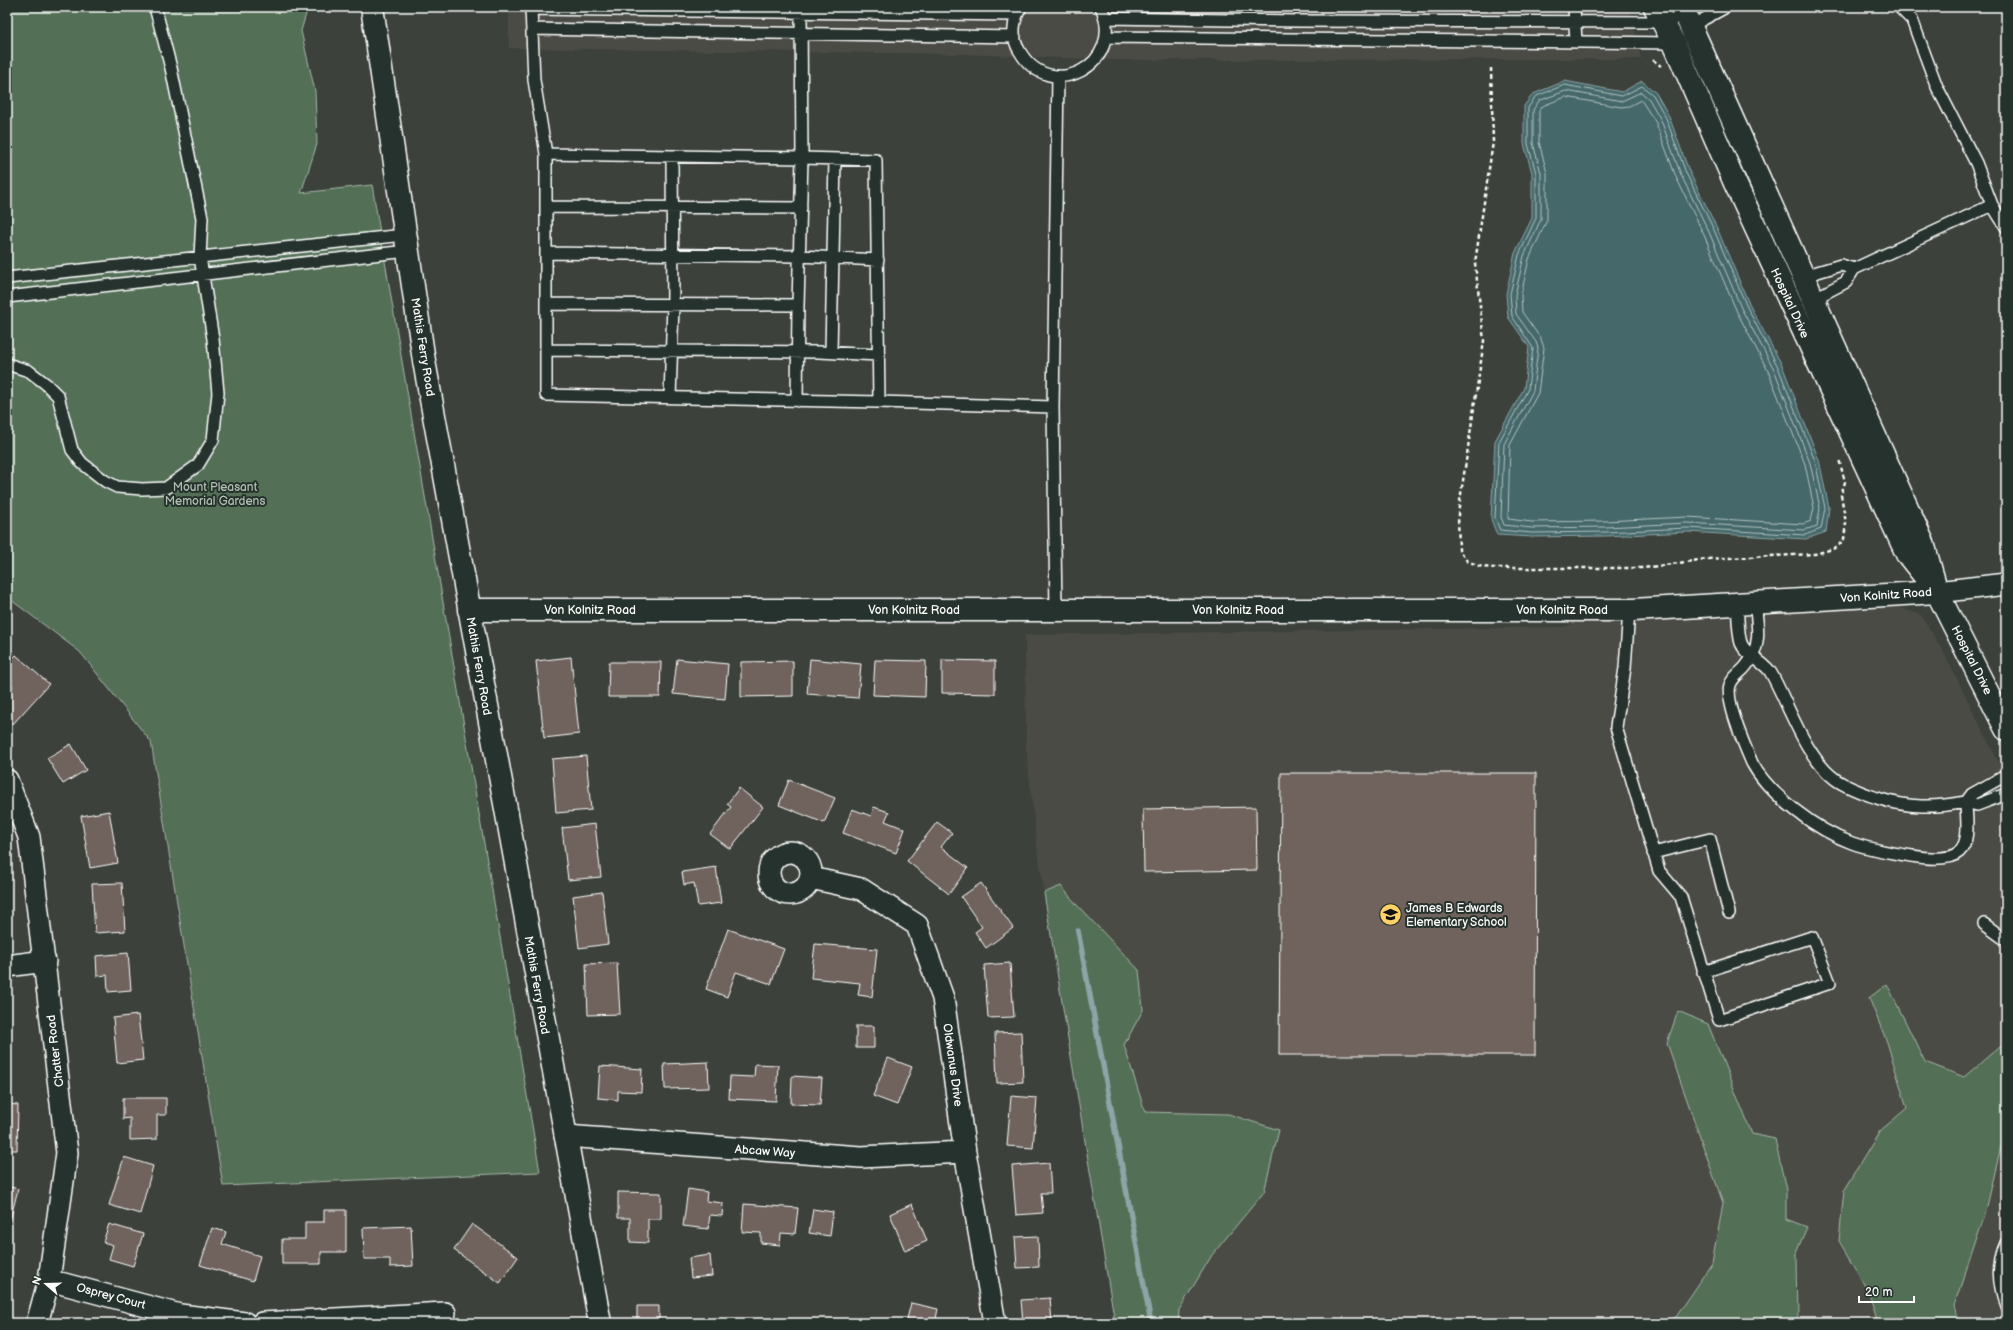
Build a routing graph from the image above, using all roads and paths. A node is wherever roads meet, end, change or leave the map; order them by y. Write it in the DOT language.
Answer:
graph roads {
  1 [pos="155,7"];
  2 [pos="372,7"];
  3 [pos="1101,7"];
  4 [pos="1574,7"];
  5 [pos="1726,7"];
  6 [pos="1899,7"];
  7 [pos="531,8"];
  8 [pos="1018,11"];
  9 [pos="801,12"];
  10 [pos="1659,15"];
  11 [pos="1106,18"];
  12 [pos="1689,21"];
  13 [pos="1575,22"];
  14 [pos="532,29"];
  15 [pos="800,33"];
  16 [pos="1015,37"];
  17 [pos="1106,37"];
  18 [pos="1576,42"];
  19 [pos="1674,43"];
  20 [pos="1491,68"];
  21 [pos="1058,76"];
  22 [pos="546,154"];
  23 [pos="672,157"];
  24 [pos="802,158"];
  25 [pos="835,159"];
  26 [pos="1992,205"];
  27 [pos="546,207"];
  28 [pos="672,207"];
  29 [pos="801,208"];
  30 [pos="2006,227"];
  31 [pos="406,243"];
  32 [pos="546,253"];
  33 [pos="672,254"];
  34 [pos="800,256"];
  35 [pos="200,257"];
  36 [pos="833,258"];
  37 [pos="878,260"];
  38 [pos="1854,269"];
  39 [pos="203,275"];
  40 [pos="1804,276"];
  41 [pos="7,278"];
  42 [pos="7,297"];
  43 [pos="546,304"];
  44 [pos="673,304"];
  45 [pos="798,305"];
  46 [pos="1817,307"];
  47 [pos="546,350"];
  48 [pos="671,350"];
  49 [pos="798,351"];
  50 [pos="831,352"];
  51 [pos="878,355"];
  52 [pos="7,364"];
  53 [pos="670,398"];
  54 [pos="797,401"];
  55 [pos="879,402"];
  56 [pos="1053,407"];
  57 [pos="1844,539"];
  58 [pos="2006,584"];
  59 [pos="1937,592"];
  60 [pos="1746,603"];
  61 [pos="469,610"];
  62 [pos="1056,610"];
  63 [pos="1629,610"];
  64 [pos="1753,655"];
  65 [pos="2006,729"];
  66 [pos="2006,775"];
  67 [pos="7,780"];
  68 [pos="2006,794"];
  69 [pos="1966,802"];
  70 [pos="1653,853"];
  71 [pos="811,878"];
  72 [pos="1729,913"];
  73 [pos="1984,924"];
  74 [pos="2006,940"];
  75 [pos="44,961"];
  76 [pos="7,966"];
  77 [pos="1703,972"];
  78 [pos="565,1136"];
  79 [pos="965,1152"];
  80 [pos="2006,1243"];
  81 [pos="49,1280"];
  82 [pos="2006,1307"];
  83 [pos="445,1313"];
  84 [pos="37,1323"];
  85 [pos="245,1323"];
  86 [pos="262,1323"];
  87 [pos="600,1323"];
  88 [pos="995,1323"];
  1 -- 35 [label="lane"];
  2 -- 31 [label="street, Mathis Ferry Road"];
  3 -- 11 [label="lane"];
  4 -- 13 [label="lane"];
  5 -- 12 [label="lane"];
  6 -- 26 [label="lane"];
  7 -- 9 [label="lane"];
  7 -- 14 [label="lane"];
  8 -- 9 [label="lane"];
  8 -- 16 [label="lane"];
  9 -- 15 [label="lane"];
  10 -- 12 [label="lane"];
  10 -- 13 [label="lane"];
  10 -- 19 [label="street, Hospital Drive"];
  11 -- 13 [label="lane"];
  11 -- 17 [label="lane"];
  12 -- 19 [label="lane"];
  12 -- 40 [label="street, Hospital Drive"];
  13 -- 18 [label="lane"];
  14 -- 15 [label="lane"];
  14 -- 22 [label="lane"];
  15 -- 16 [label="lane"];
  15 -- 24 [label="lane"];
  16 -- 21 [label="lane"];
  17 -- 18 [label="lane"];
  17 -- 21 [label="lane"];
  18 -- 19 [label="lane"];
  19 -- 59 [label="street, Hospital Drive"];
  20 -- 57 [label="path"];
  21 -- 56 [label="lane"];
  22 -- 23 [label="lane"];
  22 -- 27 [label="lane"];
  23 -- 24 [label="lane"];
  23 -- 28 [label="lane"];
  24 -- 25 [label="lane"];
  24 -- 29 [label="lane"];
  25 -- 36 [label="lane"];
  25 -- 37 [label="lane"];
  26 -- 30 [label="lane"];
  26 -- 38 [label="lane"];
  27 -- 28 [label="lane"];
  27 -- 32 [label="lane"];
  28 -- 29 [label="lane"];
  28 -- 33 [label="lane"];
  29 -- 34 [label="lane"];
  31 -- 35 [label="lane"];
  31 -- 39 [label="lane"];
  31 -- 61 [label="street, Mathis Ferry Road"];
  32 -- 33 [label="lane"];
  32 -- 43 [label="lane"];
  33 -- 34 [label="lane"];
  33 -- 44 [label="lane"];
  34 -- 36 [label="lane"];
  34 -- 45 [label="lane"];
  35 -- 39 [label="lane"];
  35 -- 41 [label="lane"];
  36 -- 37 [label="lane"];
  36 -- 50 [label="lane"];
  37 -- 51 [label="lane"];
  38 -- 40 [label="lane"];
  38 -- 46 [label="lane"];
  39 -- 42 [label="lane"];
  39 -- 52 [label="lane"];
  40 -- 46 [label="street, Hospital Drive"];
  43 -- 44 [label="lane"];
  43 -- 47 [label="lane"];
  44 -- 45 [label="lane"];
  44 -- 48 [label="lane"];
  45 -- 49 [label="lane"];
  46 -- 59 [label="street, Hospital Drive"];
  47 -- 48 [label="lane"];
  47 -- 53 [label="lane"];
  48 -- 49 [label="lane"];
  48 -- 53 [label="lane"];
  49 -- 50 [label="lane"];
  49 -- 54 [label="lane"];
  50 -- 51 [label="lane"];
  51 -- 55 [label="lane"];
  53 -- 54 [label="lane"];
  54 -- 55 [label="lane"];
  55 -- 56 [label="lane"];
  56 -- 62 [label="lane"];
  58 -- 59 [label="street, Von Kolnitz Road"];
  59 -- 60 [label="street, Von Kolnitz Road"];
  59 -- 65 [label="street, Hospital Drive"];
  60 -- 63 [label="street, Von Kolnitz Road"];
  60 -- 64 [label="lane"];
  60 -- 64 [label="lane"];
  61 -- 62 [label="street, Von Kolnitz Road"];
  61 -- 78 [label="street, Mathis Ferry Road"];
  62 -- 63 [label="street, Von Kolnitz Road"];
  63 -- 70 [label="lane"];
  64 -- 69 [label="lane"];
  64 -- 69 [label="lane"];
  66 -- 69 [label="lane"];
  67 -- 75 [label="street, Chatter Road"];
  68 -- 69 [label="lane"];
  70 -- 72 [label="lane"];
  70 -- 77 [label="lane"];
  71 -- 79 [label="street, Oldwanus Drive"];
  73 -- 74 [label="lane"];
  75 -- 76 [label="street"];
  75 -- 81 [label="street, Chatter Road"];
  77 -- 77 [label="lane"];
  78 -- 79 [label="street, Abcaw Way"];
  78 -- 87 [label="street, Mathis Ferry Road"];
  79 -- 88 [label="street, Oldwanus Drive"];
  80 -- 82 [label="lane"];
  81 -- 84 [label="street, Chatter Road"];
  81 -- 85 [label="street, Osprey Court"];
  83 -- 86 [label="street"];
}
